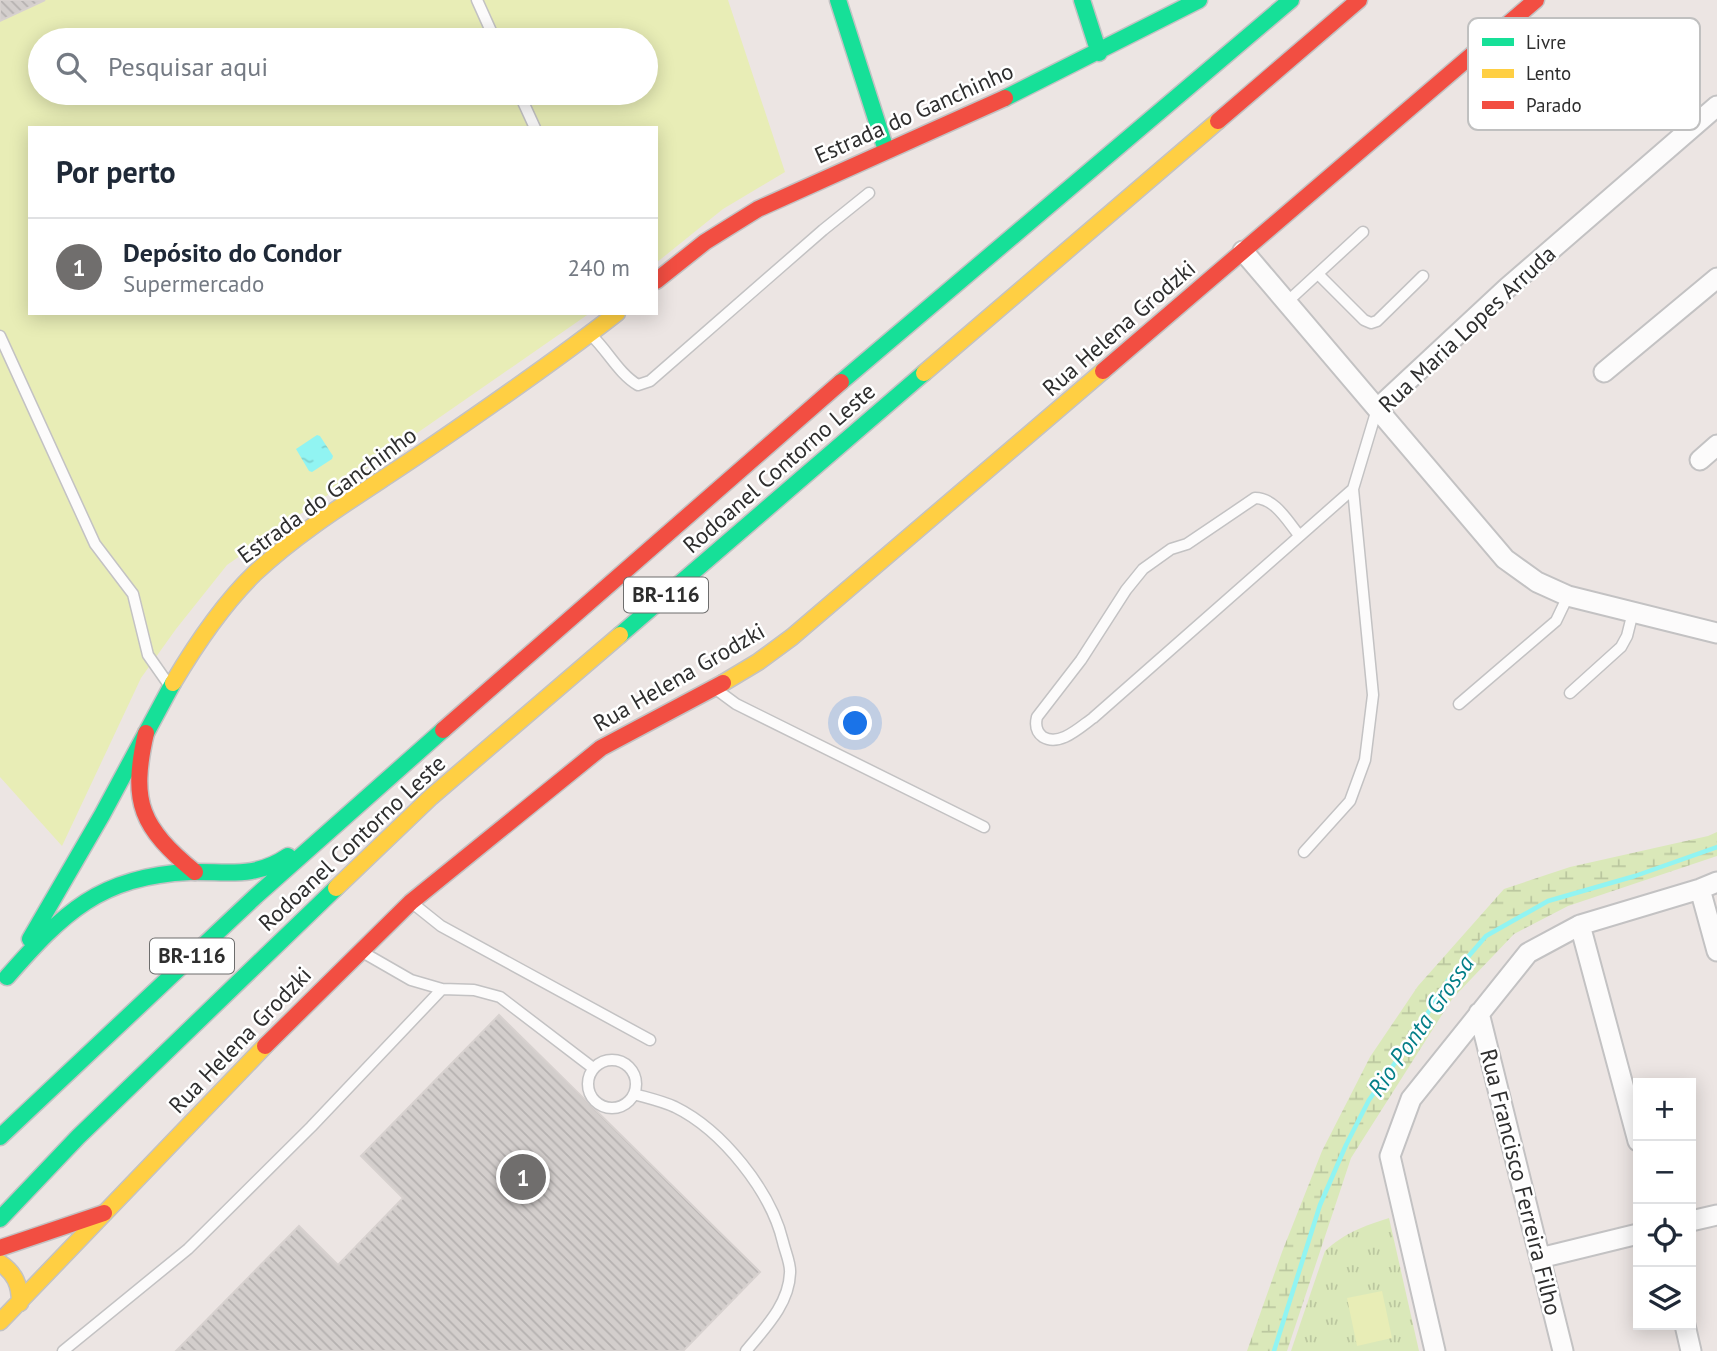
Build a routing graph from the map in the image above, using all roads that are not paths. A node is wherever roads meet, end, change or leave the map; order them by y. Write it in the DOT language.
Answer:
graph roads {
  1 [pos="477,0"];
  2 [pos="838,0"];
  3 [pos="1082,0"];
  4 [pos="1199,0"];
  5 [pos="1291,0"];
  6 [pos="1359,0"];
  7 [pos="1517,0"];
  8 [pos="1536,0"];
  9 [pos="1500,18"];
  10 [pos="1515,18"];
  11 [pos="490,28"];
  12 [pos="1099,53"];
  13 [pos="1468,53"];
  14 [pos="1468,58"];
  15 [pos="1446,77"];
  16 [pos="524,105"];
  17 [pos="1717,106"];
  18 [pos="1700,121"];
  19 [pos="534,126"];
  20 [pos="1689,130"];
  21 [pos="886,150"];
  22 [pos="869,193"];
  23 [pos="1363,232"];
  24 [pos="1243,251"];
  25 [pos="1318,274"];
  26 [pos="1423,276"];
  27 [pos="1717,278"];
  28 [pos="658,279"];
  29 [pos="1287,302"];
  30 [pos="615,315"];
  31 [pos="591,334"];
  32 [pos="0,336"];
  33 [pos="1604,372"];
  34 [pos="1378,408"];
  35 [pos="1717,445"];
  36 [pos="1700,460"];
  37 [pos="1353,489"];
  38 [pos="1299,536"];
  39 [pos="1568,596"];
  40 [pos="1633,612"];
  41 [pos="1717,633"];
  42 [pos="170,687"];
  43 [pos="714,688"];
  44 [pos="1570,693"];
  45 [pos="1458,704"];
  46 [pos="146,733"];
  47 [pos="387,779"];
  48 [pos="984,827"];
  49 [pos="1304,852"];
  50 [pos="195,872"];
  51 [pos="1709,885"];
  52 [pos="411,902"];
  53 [pos="1580,925"];
  54 [pos="360,951"];
  55 [pos="1717,951"];
  56 [pos="4,983"];
  57 [pos="442,989"];
  58 [pos="1479,1013"];
  59 [pos="650,1040"];
  60 [pos="593,1068"];
  61 [pos="634,1094"];
  62 [pos="1633,1122"];
  63 [pos="0,1137"];
  64 [pos="104,1213"];
  65 [pos="1717,1215"];
  66 [pos="0,1219"];
  67 [pos="1696,1220"];
  68 [pos="1633,1235"];
  69 [pos="0,1248"];
  70 [pos="1540,1258"];
  71 [pos="0,1263"];
  72 [pos="20,1303"];
  73 [pos="0,1322"];
  74 [pos="1686,1330"];
  75 [pos="63,1351"];
  76 [pos="747,1351"];
  77 [pos="1435,1351"];
  78 [pos="1563,1351"];
  79 [pos="1691,1351"];
  1 -- 11 [label="lane"];
  2 -- 21 [label="main road"];
  3 -- 12 [label="main road"];
  4 -- 12 [label="main road, Estrada do Ganchinho"];
  5 -- 47 [label="main road, Rodoanel Contorno Leste / BR-116"];
  6 -- 66 [label="main road, Rodoanel Contorno Leste / BR-116"];
  7 -- 9 [label="main road, Rua Helena Grodzki"];
  8 -- 10 [label="main road, Rua Helena Grodzki"];
  12 -- 21 [label="main road, Estrada do Ganchinho"];
  13 -- 15 [label="main road, Rua Helena Grodzki"];
  14 -- 15 [label="main road, Rua Helena Grodzki"];
  15 -- 24 [label="main road, Rua Helena Grodzki"];
  16 -- 19 [label="lane"];
  17 -- 18 [label="street, Rua Maria Lopes Arruda"];
  20 -- 34 [label="street, Rua Maria Lopes Arruda"];
  21 -- 28 [label="main road, Estrada do Ganchinho"];
  22 -- 31 [label="lane"];
  23 -- 25 [label="lane"];
  24 -- 29 [label="street"];
  24 -- 43 [label="main road, Rua Helena Grodzki"];
  25 -- 26 [label="lane"];
  25 -- 29 [label="lane"];
  27 -- 33 [label="street"];
  29 -- 34 [label="street"];
  30 -- 31 [label="main road, Estrada do Ganchinho"];
  31 -- 42 [label="main road, Estrada do Ganchinho"];
  32 -- 42 [label="lane"];
  34 -- 37 [label="lane, Rua Maria Lopes Arruda"];
  34 -- 39 [label="street"];
  35 -- 36 [label="street"];
  37 -- 38 [label="lane"];
  37 -- 49 [label="lane, Rua Maria Lopes Arruda"];
  38 -- 38 [label="lane"];
  39 -- 40 [label="street"];
  39 -- 45 [label="lane"];
  40 -- 41 [label="street"];
  40 -- 44 [label="lane"];
  42 -- 46 [label="main road, Estrada do Ganchinho"];
  43 -- 48 [label="lane"];
  43 -- 52 [label="main road, Rua Helena Grodzki"];
  46 -- 50 [label="main road"];
  46 -- 56 [label="main road, Estrada do Ganchinho"];
  47 -- 50 [label="main road"];
  47 -- 63 [label="main road, Rodoanel Contorno Leste / BR-116"];
  50 -- 56 [label="main road"];
  51 -- 53 [label="street"];
  51 -- 55 [label="street"];
  52 -- 54 [label="main road, Rua Helena Grodzki"];
  52 -- 59 [label="lane"];
  53 -- 58 [label="street"];
  53 -- 62 [label="street"];
  54 -- 57 [label="lane"];
  54 -- 64 [label="main road, Rua Helena Grodzki"];
  57 -- 60 [label="lane"];
  57 -- 75 [label="lane"];
  58 -- 70 [label="street, Rua Francisco Ferreira Filho"];
  58 -- 77 [label="street"];
  60 -- 61 [label="lane"];
  60 -- 61 [label="lane"];
  61 -- 76 [label="lane"];
  64 -- 69 [label="main road"];
  64 -- 72 [label="main road, Rua Helena Grodzki"];
  65 -- 67 [label="street"];
  68 -- 70 [label="street"];
  70 -- 78 [label="street, Rua Francisco Ferreira Filho"];
  71 -- 72 [label="main road"];
  72 -- 73 [label="main road, Rua Helena Grodzki"];
  74 -- 79 [label="street"];
}
